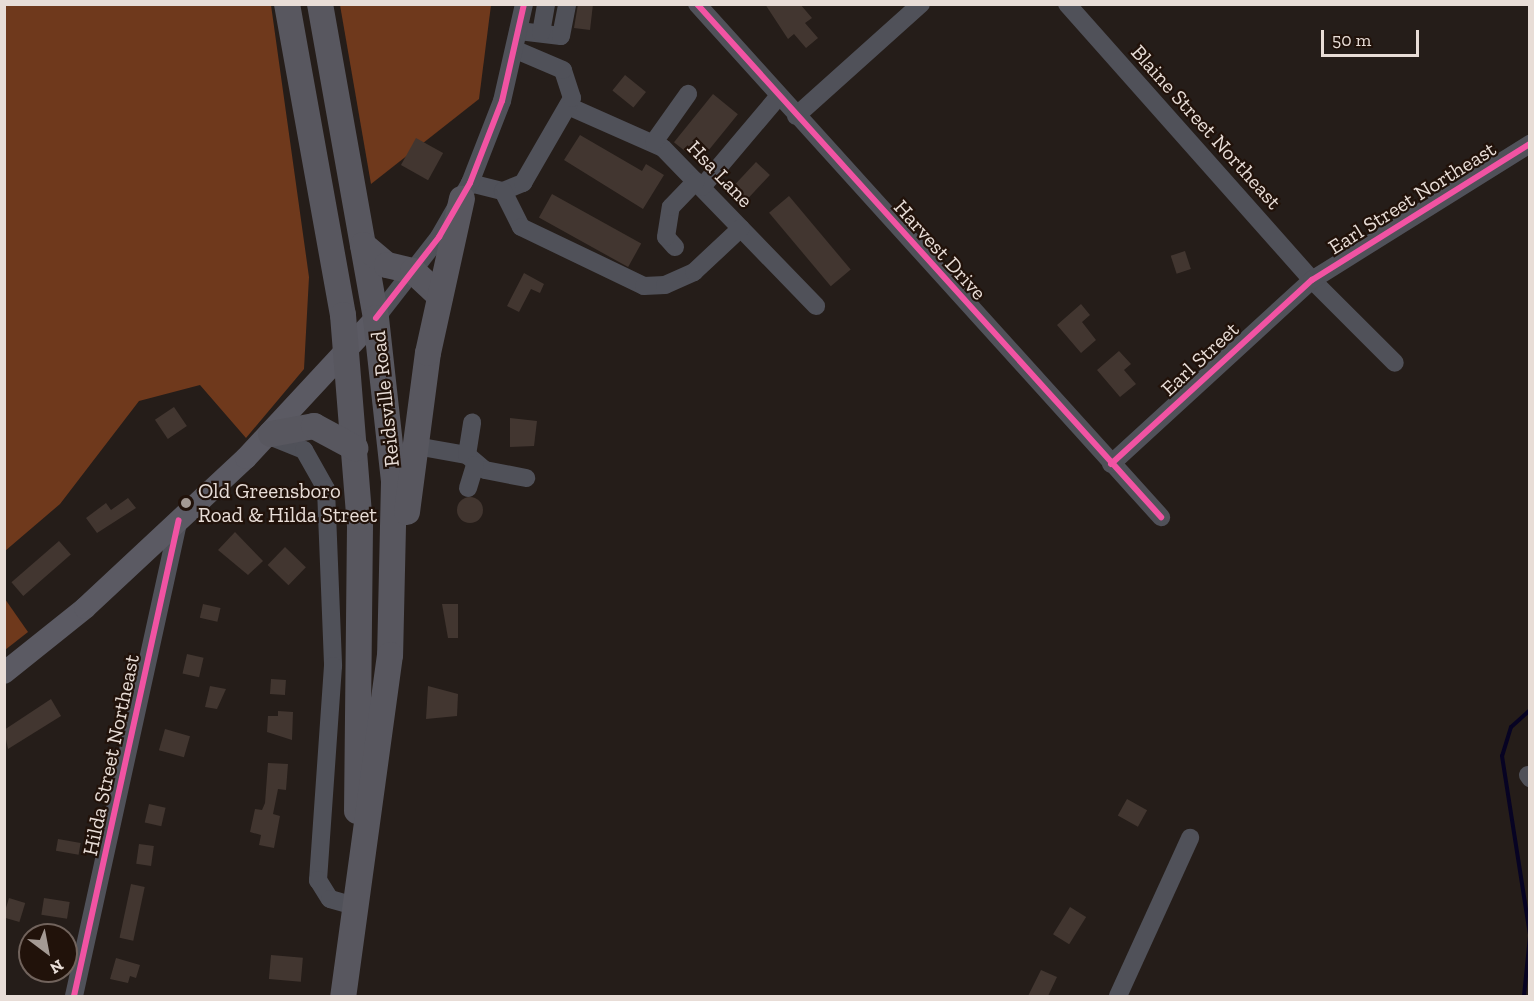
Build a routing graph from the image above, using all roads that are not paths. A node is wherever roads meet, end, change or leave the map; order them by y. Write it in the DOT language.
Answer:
graph roads {
  1 [pos="287,4"];
  2 [pos="320,4"];
  3 [pos="524,4"];
  4 [pos="546,4"];
  5 [pos="567,4"];
  6 [pos="697,4"];
  7 [pos="921,4"];
  8 [pos="1067,4"];
  9 [pos="519,31"];
  10 [pos="541,33"];
  11 [pos="516,50"];
  12 [pos="687,94"];
  13 [pos="779,96"];
  14 [pos="568,106"];
  15 [pos="796,116"];
  16 [pos="654,142"];
  17 [pos="1530,144"];
  18 [pos="699,184"];
  19 [pos="466,191"];
  20 [pos="503,191"];
  21 [pos="741,228"];
  22 [pos="363,245"];
  23 [pos="675,247"];
  24 [pos="413,271"];
  25 [pos="1311,280"];
  26 [pos="440,296"];
  27 [pos="816,306"];
  28 [pos="376,318"];
  29 [pos="346,355"];
  30 [pos="1395,363"];
  31 [pos="472,422"];
  32 [pos="270,435"];
  33 [pos="416,446"];
  34 [pos="355,448"];
  35 [pos="471,460"];
  36 [pos="1112,464"];
  37 [pos="526,478"];
  38 [pos="468,488"];
  39 [pos="1161,517"];
  40 [pos="179,520"];
  41 [pos="395,568"];
  42 [pos="6,669"];
  43 [pos="1190,838"];
  44 [pos="359,868"];
  45 [pos="354,906"];
  46 [pos="74,996"];
  47 [pos="343,996"];
  48 [pos="1118,996"];
  1 -- 29 [label="highway, Reidsville Road"];
  2 -- 22 [label="highway, Reidsville Road"];
  3 -- 9 [label="street"];
  4 -- 10 [label="street"];
  5 -- 10 [label="street"];
  6 -- 13 [label="street, Harvest Drive"];
  7 -- 15 [label="street"];
  8 -- 25 [label="street, Blaine Street Northeast"];
  9 -- 10 [label="street"];
  9 -- 11 [label="street"];
  11 -- 14 [label="street"];
  11 -- 19 [label="street"];
  12 -- 16 [label="street"];
  13 -- 15 [label="street, Harvest Drive"];
  13 -- 18 [label="street"];
  14 -- 16 [label="street, Hsa Lane"];
  14 -- 20 [label="street"];
  15 -- 36 [label="street, Harvest Drive"];
  16 -- 18 [label="street, Hsa Lane"];
  17 -- 25 [label="street, Earl Street Northeast"];
  18 -- 21 [label="street, Hsa Lane"];
  18 -- 23 [label="street"];
  19 -- 20 [label="street"];
  19 -- 24 [label="street"];
  19 -- 26 [label="highway"];
  20 -- 21 [label="street"];
  21 -- 27 [label="street, Hsa Lane"];
  22 -- 24 [label="highway"];
  22 -- 28 [label="highway, Reidsville Road"];
  24 -- 26 [label="highway"];
  24 -- 28 [label="street"];
  25 -- 30 [label="street, Blaine Street Northeast"];
  25 -- 36 [label="street, Earl Street"];
  26 -- 33 [label="highway"];
  28 -- 29 [label="main road"];
  28 -- 41 [label="highway, Reidsville Road"];
  29 -- 32 [label="main road"];
  29 -- 34 [label="highway, Reidsville Road"];
  31 -- 35 [label="street"];
  32 -- 34 [label="highway"];
  32 -- 40 [label="main road"];
  32 -- 45 [label="street"];
  33 -- 35 [label="street"];
  33 -- 41 [label="highway"];
  34 -- 44 [label="highway, Reidsville Road"];
  35 -- 37 [label="street"];
  35 -- 38 [label="street"];
  36 -- 39 [label="street, Harvest Drive"];
  40 -- 42 [label="main road"];
  40 -- 46 [label="street, Hilda Street Northeast"];
  41 -- 44 [label="highway, Reidsville Road"];
  43 -- 48 [label="street"];
  44 -- 45 [label="highway, Reidsville Road"];
  45 -- 47 [label="highway, Reidsville Road"];
}
